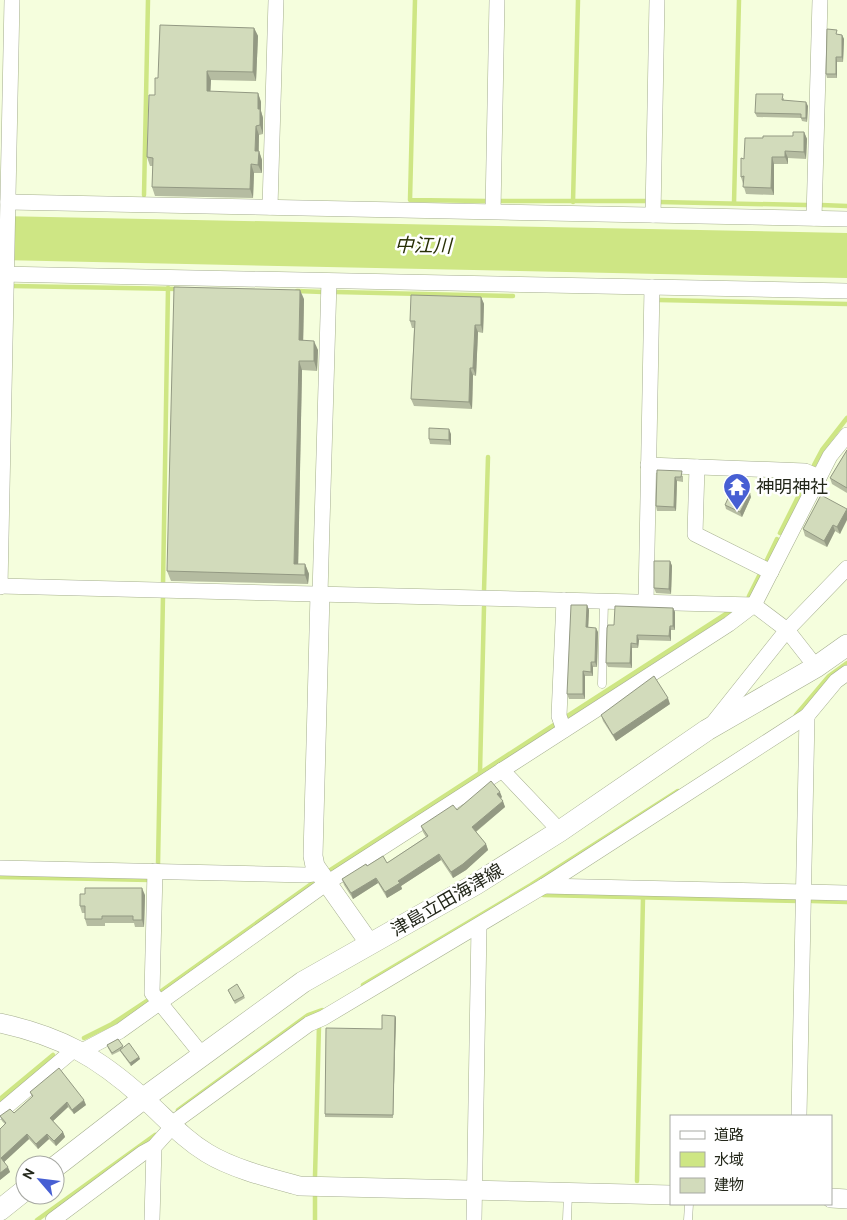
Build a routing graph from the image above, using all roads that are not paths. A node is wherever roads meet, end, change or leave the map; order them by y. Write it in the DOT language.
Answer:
graph roads {
  1 [pos="12,0"];
  2 [pos="276,0"];
  3 [pos="497,0"];
  4 [pos="658,0"];
  5 [pos="820,0"];
  6 [pos="5,111"];
  7 [pos="7,206"];
  8 [pos="270,207"];
  9 [pos="492,211"];
  10 [pos="653,215"];
  11 [pos="814,218"];
  12 [pos="847,219"];
  13 [pos="4,271"];
  14 [pos="329,281"];
  15 [pos="652,287"];
  16 [pos="847,291"];
  17 [pos="847,435"];
  18 [pos="648,465"];
  19 [pos="697,467"];
  20 [pos="819,477"];
  21 [pos="847,568"];
  22 [pos="771,572"];
  23 [pos="0,586"];
  24 [pos="320,594"];
  25 [pos="564,600"];
  26 [pos="604,601"];
  27 [pos="646,602"];
  28 [pos="754,605"];
  29 [pos="787,630"];
  30 [pos="847,645"];
  31 [pos="816,667"];
  32 [pos="847,673"];
  33 [pos="602,684"];
  34 [pos="807,716"];
  35 [pos="564,730"];
  36 [pos="707,730"];
  37 [pos="502,770"];
  38 [pos="560,831"];
  39 [pos="0,868"];
  40 [pos="155,871"];
  41 [pos="324,878"];
  42 [pos="544,886"];
  43 [pos="804,892"];
  44 [pos="847,893"];
  45 [pos="479,926"];
  46 [pos="370,944"];
  47 [pos="160,1003"];
  48 [pos="0,1023"];
  49 [pos="79,1049"];
  50 [pos="203,1056"];
  51 [pos="144,1098"];
  52 [pos="0,1112"];
  53 [pos="799,1115"];
  54 [pos="171,1126"];
  55 [pos="154,1147"];
  56 [pos="65,1159"];
  57 [pos="474,1191"];
  58 [pos="568,1193"];
  59 [pos="670,1195"];
  60 [pos="15,1198"];
  61 [pos="832,1198"];
  62 [pos="847,1198"];
  63 [pos="689,1205"];
  64 [pos="0,1210"];
  65 [pos="53,1220"];
  66 [pos="152,1220"];
  67 [pos="474,1220"];
  68 [pos="567,1220"];
  69 [pos="688,1220"];
  1 -- 6 [label="street"];
  2 -- 8 [label="street"];
  3 -- 9 [label="street"];
  4 -- 10 [label="street"];
  5 -- 11 [label="street"];
  6 -- 7 [label="street"];
  7 -- 8 [label="street"];
  7 -- 13 [label="street"];
  8 -- 9 [label="street"];
  9 -- 10 [label="street"];
  10 -- 11 [label="street"];
  11 -- 12 [label="street"];
  13 -- 14 [label="street"];
  13 -- 23 [label="street"];
  14 -- 15 [label="street"];
  14 -- 24 [label="street"];
  15 -- 16 [label="street"];
  15 -- 18 [label="street"];
  17 -- 20 [label="street"];
  18 -- 19 [label="street"];
  18 -- 27 [label="street"];
  19 -- 20 [label="street"];
  19 -- 22 [label="street"];
  20 -- 22 [label="street"];
  21 -- 29 [label="street"];
  22 -- 28 [label="street"];
  23 -- 24 [label="street"];
  24 -- 25 [label="street"];
  24 -- 41 [label="street"];
  25 -- 26 [label="street"];
  25 -- 35 [label="street"];
  26 -- 27 [label="street"];
  26 -- 33 [label="lane"];
  27 -- 28 [label="street"];
  28 -- 29 [label="street"];
  28 -- 35 [label="street"];
  29 -- 31 [label="street"];
  29 -- 36 [label="street"];
  30 -- 31 [label="main road, 津島立田海津線"];
  31 -- 36 [label="main road, 津島立田海津線"];
  32 -- 34 [label="street"];
  34 -- 42 [label="street"];
  34 -- 43 [label="street"];
  35 -- 37 [label="street"];
  36 -- 38 [label="main road, 津島立田海津線"];
  37 -- 38 [label="street"];
  37 -- 41 [label="street"];
  38 -- 46 [label="main road, 津島立田海津線"];
  39 -- 40 [label="street"];
  40 -- 41 [label="street"];
  40 -- 47 [label="street"];
  41 -- 46 [label="street"];
  41 -- 47 [label="street"];
  42 -- 43 [label="street"];
  42 -- 45 [label="street"];
  43 -- 44 [label="street"];
  43 -- 53 [label="street"];
  45 -- 54 [label="street"];
  45 -- 57 [label="street"];
  46 -- 50 [label="main road, 津島立田海津線"];
  47 -- 49 [label="street"];
  47 -- 50 [label="street"];
  48 -- 49 [label="street"];
  49 -- 51 [label="street"];
  49 -- 52 [label="street"];
  50 -- 51 [label="main road, 津島立田海津線"];
  51 -- 54 [label="street"];
  51 -- 56 [label="main road, 津島立田海津線"];
  54 -- 55 [label="street"];
  54 -- 57 [label="street"];
  55 -- 65 [label="street"];
  55 -- 66 [label="street"];
  57 -- 58 [label="street"];
  57 -- 67 [label="street"];
  58 -- 59 [label="street"];
  58 -- 68 [label="lane"];
  60 -- 64 [label="main road"];
  61 -- 62 [label="street"];
  63 -- 69 [label="lane"];
}
